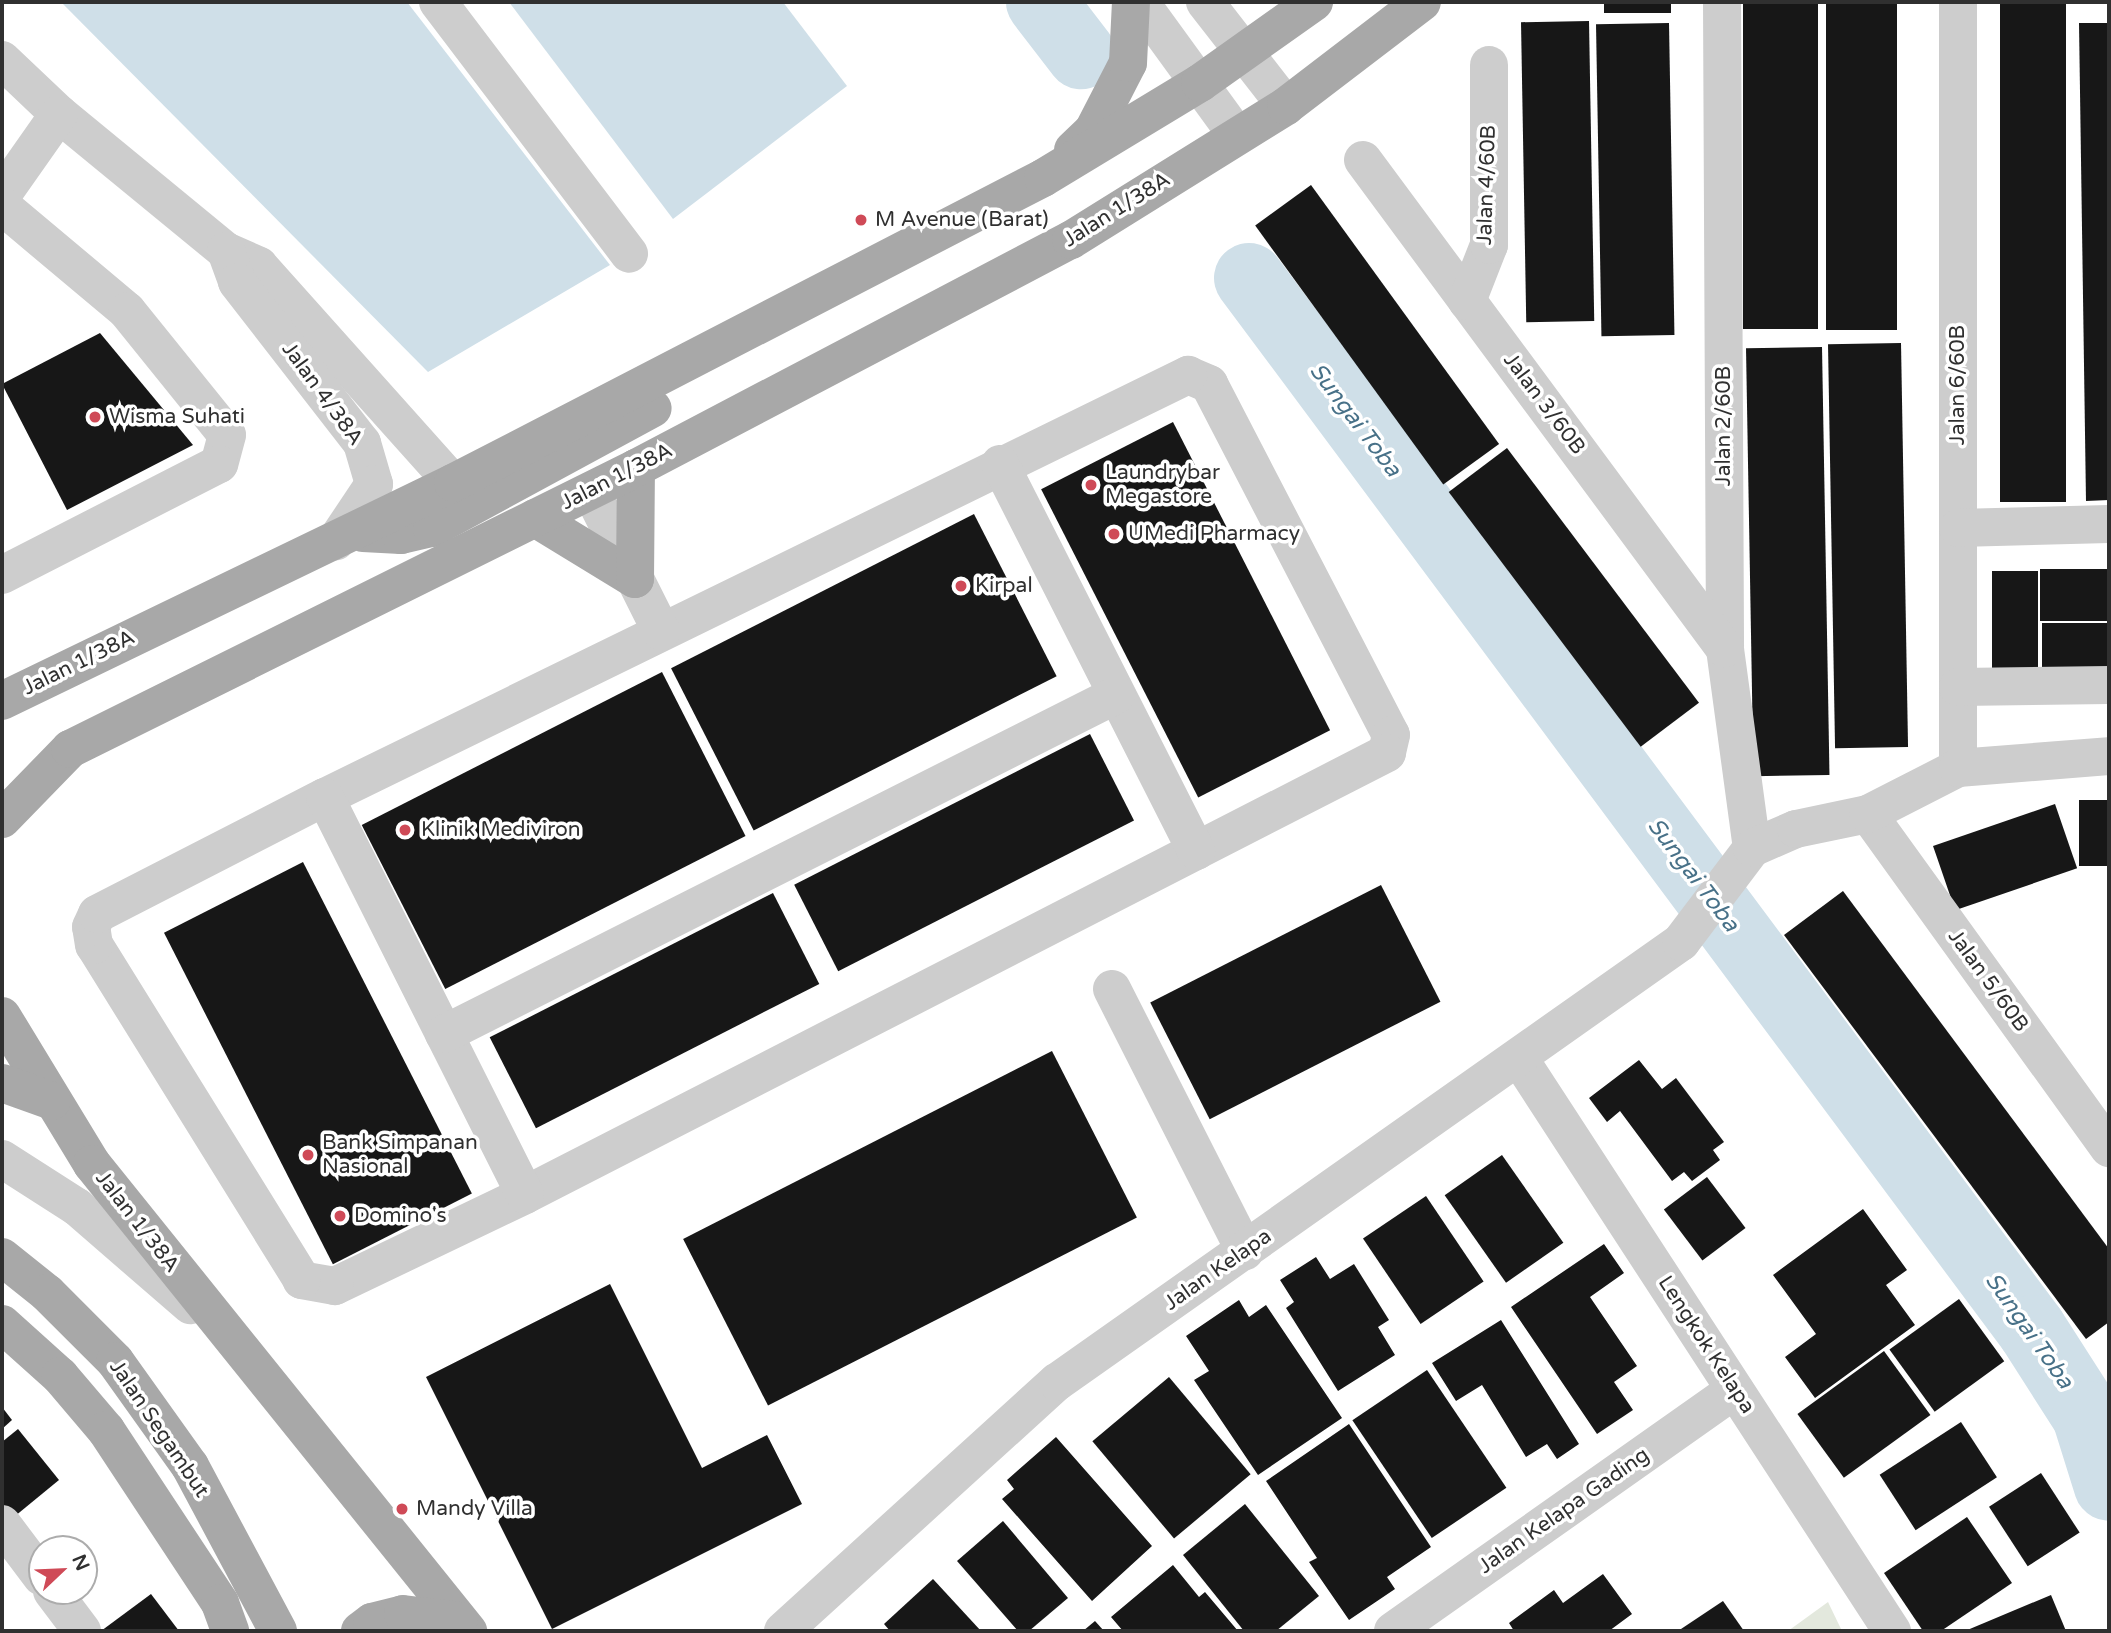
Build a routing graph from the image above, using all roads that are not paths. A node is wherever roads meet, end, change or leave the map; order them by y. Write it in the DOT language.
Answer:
graph roads {
  1 [pos="438,2"];
  2 [pos="1131,2"];
  3 [pos="1140,2"];
  4 [pos="1205,2"];
  5 [pos="1314,2"];
  6 [pos="1422,2"];
  7 [pos="1722,2"];
  8 [pos="1958,2"];
  9 [pos="1245,51"];
  10 [pos="2,60"];
  11 [pos="1489,65"];
  12 [pos="1200,83"];
  13 [pos="1286,106"];
  14 [pos="59,114"];
  15 [pos="1236,134"];
  16 [pos="1363,160"];
  17 [pos="1043,178"];
  18 [pos="2,195"];
  19 [pos="2,206"];
  20 [pos="226,251"];
  21 [pos="629,254"];
  22 [pos="1467,301"];
  23 [pos="759,324"];
  24 [pos="572,453"];
  25 [pos="1000,464"];
  26 [pos="636,468"];
  27 [pos="453,483"];
  28 [pos="591,491"];
  29 [pos="536,518"];
  30 [pos="2109,524"];
  31 [pos="1958,528"];
  32 [pos="345,537"];
  33 [pos="2,575"];
  34 [pos="635,579"];
  35 [pos="660,631"];
  36 [pos="1725,649"];
  37 [pos="2109,685"];
  38 [pos="1958,687"];
  39 [pos="1116,695"];
  40 [pos="2,701"];
  41 [pos="2109,756"];
  42 [pos="1958,768"];
  43 [pos="325,796"];
  44 [pos="1868,814"];
  45 [pos="2,819"];
  46 [pos="1196,851"];
  47 [pos="1745,858"];
  48 [pos="1112,989"];
  49 [pos="2,1016"];
  50 [pos="444,1034"];
  51 [pos="1519,1058"];
  52 [pos="2,1083"];
  53 [pos="52,1101"];
  54 [pos="2109,1148"];
  55 [pos="2,1159"];
  56 [pos="525,1195"];
  57 [pos="1245,1251"];
  58 [pos="2,1256"];
  59 [pos="2,1324"];
  60 [pos="238,1350"];
  61 [pos="1735,1390"];
  62 [pos="2,1524"];
  63 [pos="28,1558"];
  64 [pos="62,1605"];
  65 [pos="463,1626"];
  66 [pos="82,1631"];
  67 [pos="230,1631"];
  68 [pos="278,1631"];
  69 [pos="360,1631"];
  70 [pos="783,1631"];
  71 [pos="1393,1631"];
  72 [pos="1892,1631"];
  1 -- 21 [label="street"];
  2 -- 17 [label="main road"];
  3 -- 12 [label="street"];
  4 -- 9 [label="street"];
  5 -- 9 [label="main road, Jalan 1/38A"];
  6 -- 13 [label="main road, Jalan 1/38A"];
  7 -- 36 [label="street, Jalan 2/60B"];
  8 -- 31 [label="street, Jalan 6/60B"];
  9 -- 12 [label="main road, Jalan 1/38A"];
  9 -- 13 [label="street"];
  10 -- 14 [label="street, Jalan 4/38A"];
  11 -- 22 [label="street, Jalan 4/60B"];
  12 -- 15 [label="street"];
  12 -- 17 [label="main road, Jalan 1/38A"];
  13 -- 15 [label="main road, Jalan 1/38A"];
  14 -- 18 [label="street"];
  14 -- 20 [label="street, Jalan 4/38A"];
  15 -- 26 [label="main road, Jalan 1/38A"];
  16 -- 22 [label="street, Jalan 3/60B"];
  17 -- 23 [label="main road, Jalan 1/38A"];
  19 -- 33 [label="street"];
  20 -- 27 [label="street, Jalan 4/38A"];
  20 -- 32 [label="street, Jalan 4/38A"];
  22 -- 36 [label="street, Jalan 3/60B"];
  23 -- 24 [label="main road"];
  23 -- 27 [label="main road, Jalan 1/38A"];
  24 -- 28 [label="main road"];
  24 -- 32 [label="main road"];
  25 -- 35 [label="street"];
  25 -- 39 [label="street"];
  25 -- 46 [label="street"];
  26 -- 28 [label="main road, Jalan 1/38A"];
  26 -- 34 [label="main road"];
  27 -- 32 [label="main road, Jalan 1/38A"];
  28 -- 29 [label="main road, Jalan 1/38A"];
  28 -- 34 [label="street"];
  29 -- 34 [label="main road"];
  29 -- 45 [label="main road, Jalan 1/38A"];
  30 -- 31 [label="street"];
  31 -- 38 [label="street, Jalan 6/60B"];
  32 -- 40 [label="main road, Jalan 1/38A"];
  34 -- 35 [label="street"];
  35 -- 43 [label="street"];
  36 -- 47 [label="street, Jalan 2/60B"];
  37 -- 38 [label="street"];
  38 -- 42 [label="street, Jalan 6/60B"];
  39 -- 46 [label="street"];
  39 -- 50 [label="street"];
  41 -- 42 [label="street"];
  42 -- 44 [label="street"];
  43 -- 50 [label="street"];
  43 -- 56 [label="street"];
  44 -- 47 [label="street"];
  44 -- 54 [label="street, Jalan 5/60B"];
  46 -- 56 [label="street"];
  47 -- 51 [label="street, Jalan Kelapa"];
  48 -- 57 [label="street"];
  49 -- 53 [label="main road, Jalan 1/38A"];
  50 -- 56 [label="street"];
  51 -- 57 [label="street, Jalan Kelapa"];
  51 -- 61 [label="street, Lengkok Kelapa"];
  52 -- 53 [label="main road"];
  53 -- 60 [label="main road, Jalan 1/38A"];
  55 -- 60 [label="street"];
  57 -- 70 [label="street, Jalan Kelapa"];
  58 -- 68 [label="main road, Jalan Segambut"];
  59 -- 67 [label="main road"];
  60 -- 65 [label="main road"];
  61 -- 71 [label="street, Jalan Kelapa Gading"];
  61 -- 72 [label="street, Lengkok Kelapa"];
  62 -- 63 [label="street"];
  64 -- 66 [label="street"];
  65 -- 69 [label="main road"];
}
